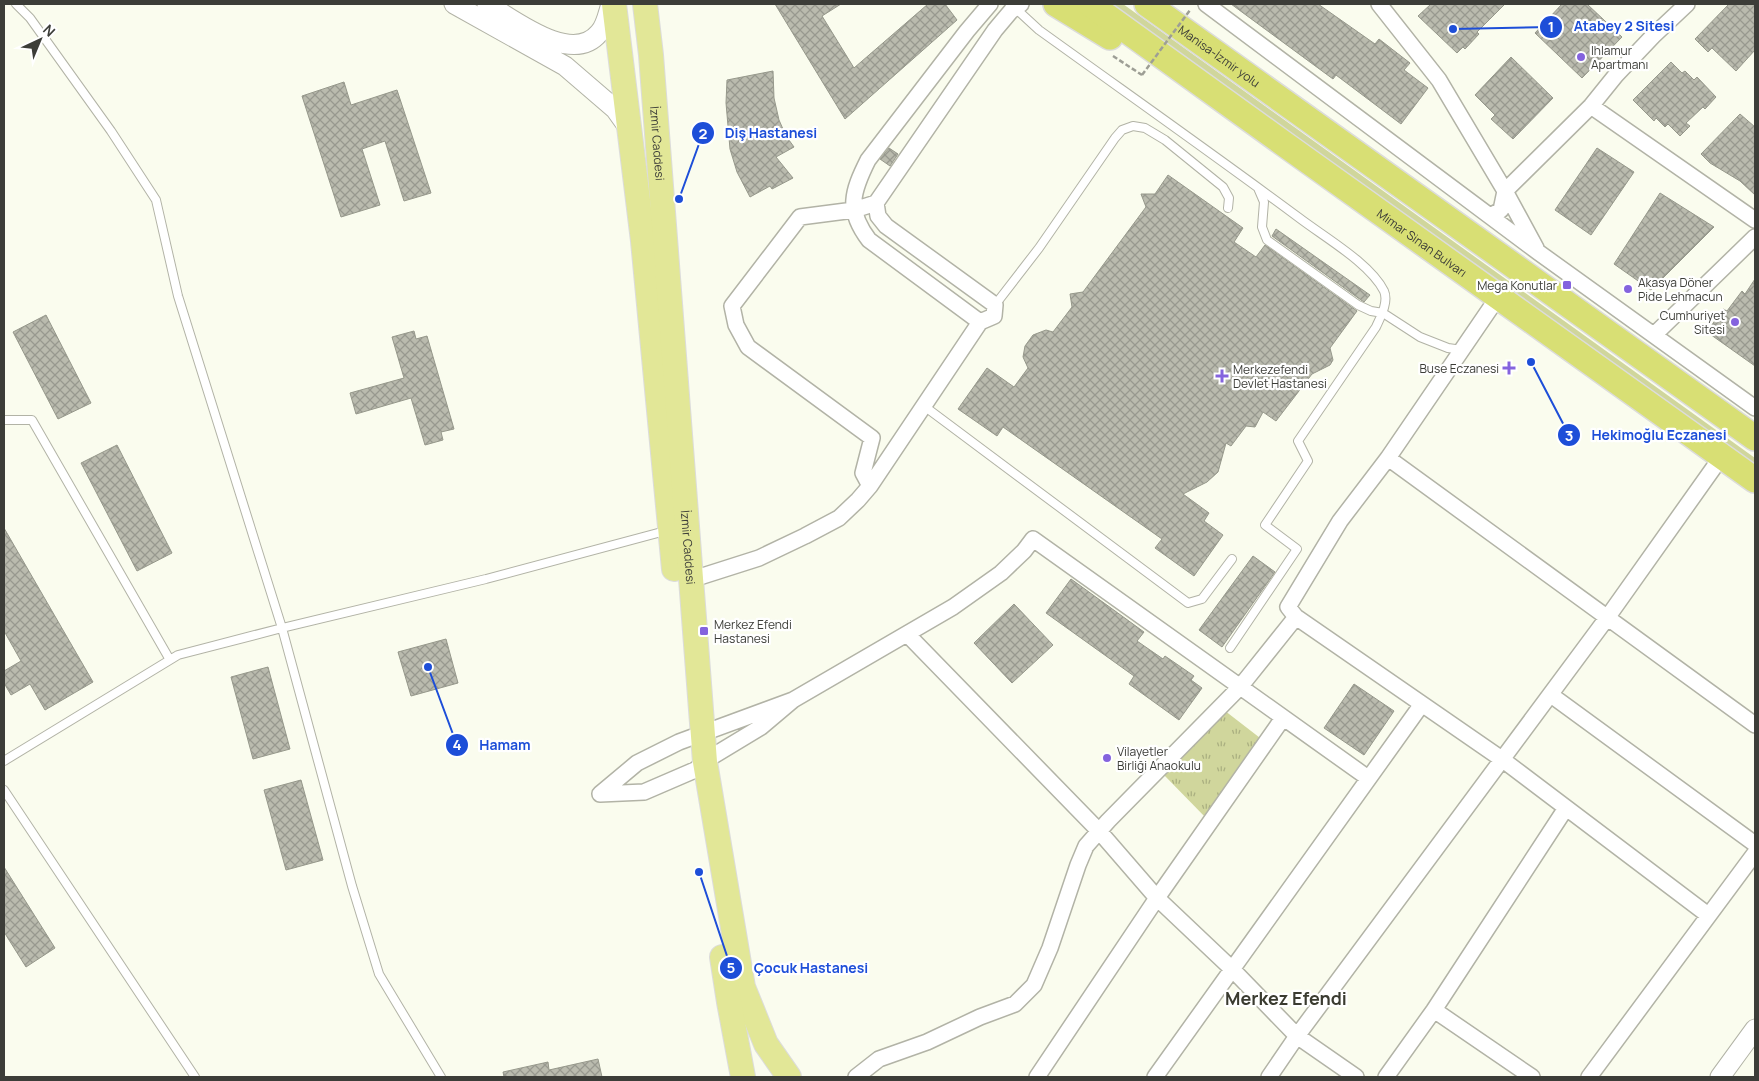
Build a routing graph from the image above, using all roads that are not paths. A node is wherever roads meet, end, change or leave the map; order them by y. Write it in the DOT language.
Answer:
graph roads {
  1 [pos="16,4"];
  2 [pos="454,4"];
  3 [pos="487,4"];
  4 [pos="610,4"];
  5 [pos="614,4"];
  6 [pos="645,4"];
  7 [pos="990,4"];
  8 [pos="1056,4"];
  9 [pos="1090,4"];
  10 [pos="1147,4"];
  11 [pos="1160,4"];
  12 [pos="1206,4"];
  13 [pos="1687,4"];
  14 [pos="1015,5"];
  15 [pos="1381,5"];
  16 [pos="1590,106"];
  17 [pos="1292,107"];
  18 [pos="631,132"];
  19 [pos="1287,146"];
  20 [pos="1257,187"];
  21 [pos="1505,191"];
  22 [pos="876,203"];
  23 [pos="1228,208"];
  24 [pos="854,210"];
  25 [pos="1490,216"];
  26 [pos="1755,220"];
  27 [pos="1755,237"];
  28 [pos="1538,252"];
  29 [pos="1498,297"];
  30 [pos="995,305"];
  31 [pos="1383,313"];
  32 [pos="980,322"];
  33 [pos="1654,336"];
  34 [pos="1462,350"];
  35 [pos="924,406"];
  36 [pos="1755,408"];
  37 [pos="4,420"];
  38 [pos="1755,438"];
  39 [pos="1722,456"];
  40 [pos="1388,458"];
  41 [pos="1755,480"];
  42 [pos="870,486"];
  43 [pos="669,529"];
  44 [pos="1232,559"];
  45 [pos="690,580"];
  46 [pos="1296,617"];
  47 [pos="1607,618"];
  48 [pos="282,628"];
  49 [pos="907,634"];
  50 [pos="1230,648"];
  51 [pos="170,660"];
  52 [pos="1240,687"];
  53 [pos="1551,695"];
  54 [pos="793,700"];
  55 [pos="1422,704"];
  56 [pos="1283,718"];
  57 [pos="1755,725"];
  58 [pos="697,736"];
  59 [pos="1503,760"];
  60 [pos="4,761"];
  61 [pos="700,766"];
  62 [pos="1368,778"];
  63 [pos="4,790"];
  64 [pos="1566,808"];
  65 [pos="1099,831"];
  66 [pos="1755,844"];
  67 [pos="1755,853"];
  68 [pos="1157,898"];
  69 [pos="1708,915"];
  70 [pos="1232,969"];
  71 [pos="1434,1010"];
  72 [pos="1755,1029"];
  73 [pos="1297,1036"];
  74 [pos="787,1075"];
  75 [pos="195,1077"];
  76 [pos="441,1077"];
  77 [pos="743,1077"];
  78 [pos="856,1077"];
  79 [pos="1036,1077"];
  80 [pos="1155,1077"];
  81 [pos="1269,1077"];
  82 [pos="1356,1077"];
  83 [pos="1386,1077"];
  84 [pos="1532,1077"];
  85 [pos="1589,1077"];
  86 [pos="1720,1077"];
  1 -- 48 [label="lane"];
  2 -- 18 [label="street"];
  3 -- 4 [label="street"];
  5 -- 18 [label="main road, İzmir Caddesi"];
  6 -- 45 [label="main road, İzmir Caddesi"];
  7 -- 24 [label="street"];
  8 -- 19 [label="highway"];
  9 -- 19 [label="highway, Mimar Sinan Bulvarı"];
  10 -- 17 [label="highway, Manisa-İzmir yolu"];
  11 -- 17 [label="highway"];
  12 -- 25 [label="street"];
  13 -- 16 [label="street"];
  14 -- 20 [label="lane"];
  14 -- 22 [label="street"];
  15 -- 21 [label="street"];
  16 -- 21 [label="street"];
  16 -- 26 [label="street"];
  17 -- 38 [label="highway"];
  18 -- 43 [label="main road, İzmir Caddesi"];
  19 -- 29 [label="highway, Mimar Sinan Bulvarı"];
  20 -- 31 [label="lane"];
  20 -- 31 [label="lane"];
  21 -- 25 [label="street"];
  21 -- 28 [label="street"];
  22 -- 24 [label="street"];
  22 -- 30 [label="street"];
  23 -- 30 [label="lane"];
  24 -- 32 [label="street"];
  24 -- 42 [label="street"];
  25 -- 28 [label="street"];
  27 -- 33 [label="street"];
  28 -- 33 [label="street"];
  29 -- 34 [label="street"];
  29 -- 39 [label="highway, Mimar Sinan Bulvarı"];
  30 -- 32 [label="street"];
  31 -- 34 [label="lane"];
  31 -- 50 [label="lane"];
  32 -- 35 [label="street"];
  33 -- 36 [label="street"];
  34 -- 40 [label="street"];
  35 -- 42 [label="street"];
  35 -- 44 [label="lane"];
  37 -- 51 [label="lane"];
  39 -- 41 [label="highway, Mimar Sinan Bulvarı"];
  39 -- 47 [label="street"];
  40 -- 46 [label="street"];
  40 -- 47 [label="street"];
  42 -- 45 [label="street"];
  43 -- 48 [label="lane"];
  43 -- 58 [label="main road, İzmir Caddesi"];
  45 -- 58 [label="main road, İzmir Caddesi"];
  46 -- 52 [label="street"];
  46 -- 55 [label="street"];
  47 -- 53 [label="street"];
  47 -- 57 [label="street"];
  48 -- 51 [label="lane"];
  48 -- 76 [label="lane"];
  49 -- 52 [label="street"];
  49 -- 54 [label="street"];
  49 -- 65 [label="street"];
  51 -- 60 [label="lane"];
  52 -- 56 [label="street"];
  52 -- 65 [label="street"];
  53 -- 59 [label="street"];
  53 -- 66 [label="street"];
  54 -- 58 [label="street"];
  54 -- 61 [label="street"];
  55 -- 59 [label="street"];
  55 -- 62 [label="street"];
  56 -- 62 [label="street"];
  56 -- 68 [label="street"];
  58 -- 61 [label="main road, İzmir Caddesi"];
  58 -- 61 [label="street"];
  59 -- 64 [label="street"];
  59 -- 73 [label="street"];
  61 -- 74 [label="main road, İzmir Caddesi"];
  61 -- 77 [label="main road, İzmir Caddesi"];
  62 -- 70 [label="street"];
  63 -- 75 [label="lane"];
  64 -- 69 [label="street"];
  64 -- 71 [label="street"];
  65 -- 68 [label="street"];
  65 -- 78 [label="street"];
  67 -- 69 [label="street"];
  68 -- 70 [label="street"];
  68 -- 79 [label="street"];
  69 -- 85 [label="street"];
  70 -- 73 [label="street"];
  70 -- 80 [label="street"];
  71 -- 83 [label="street"];
  71 -- 84 [label="street"];
  72 -- 86 [label="street"];
  73 -- 81 [label="street"];
  73 -- 82 [label="street"];
}
